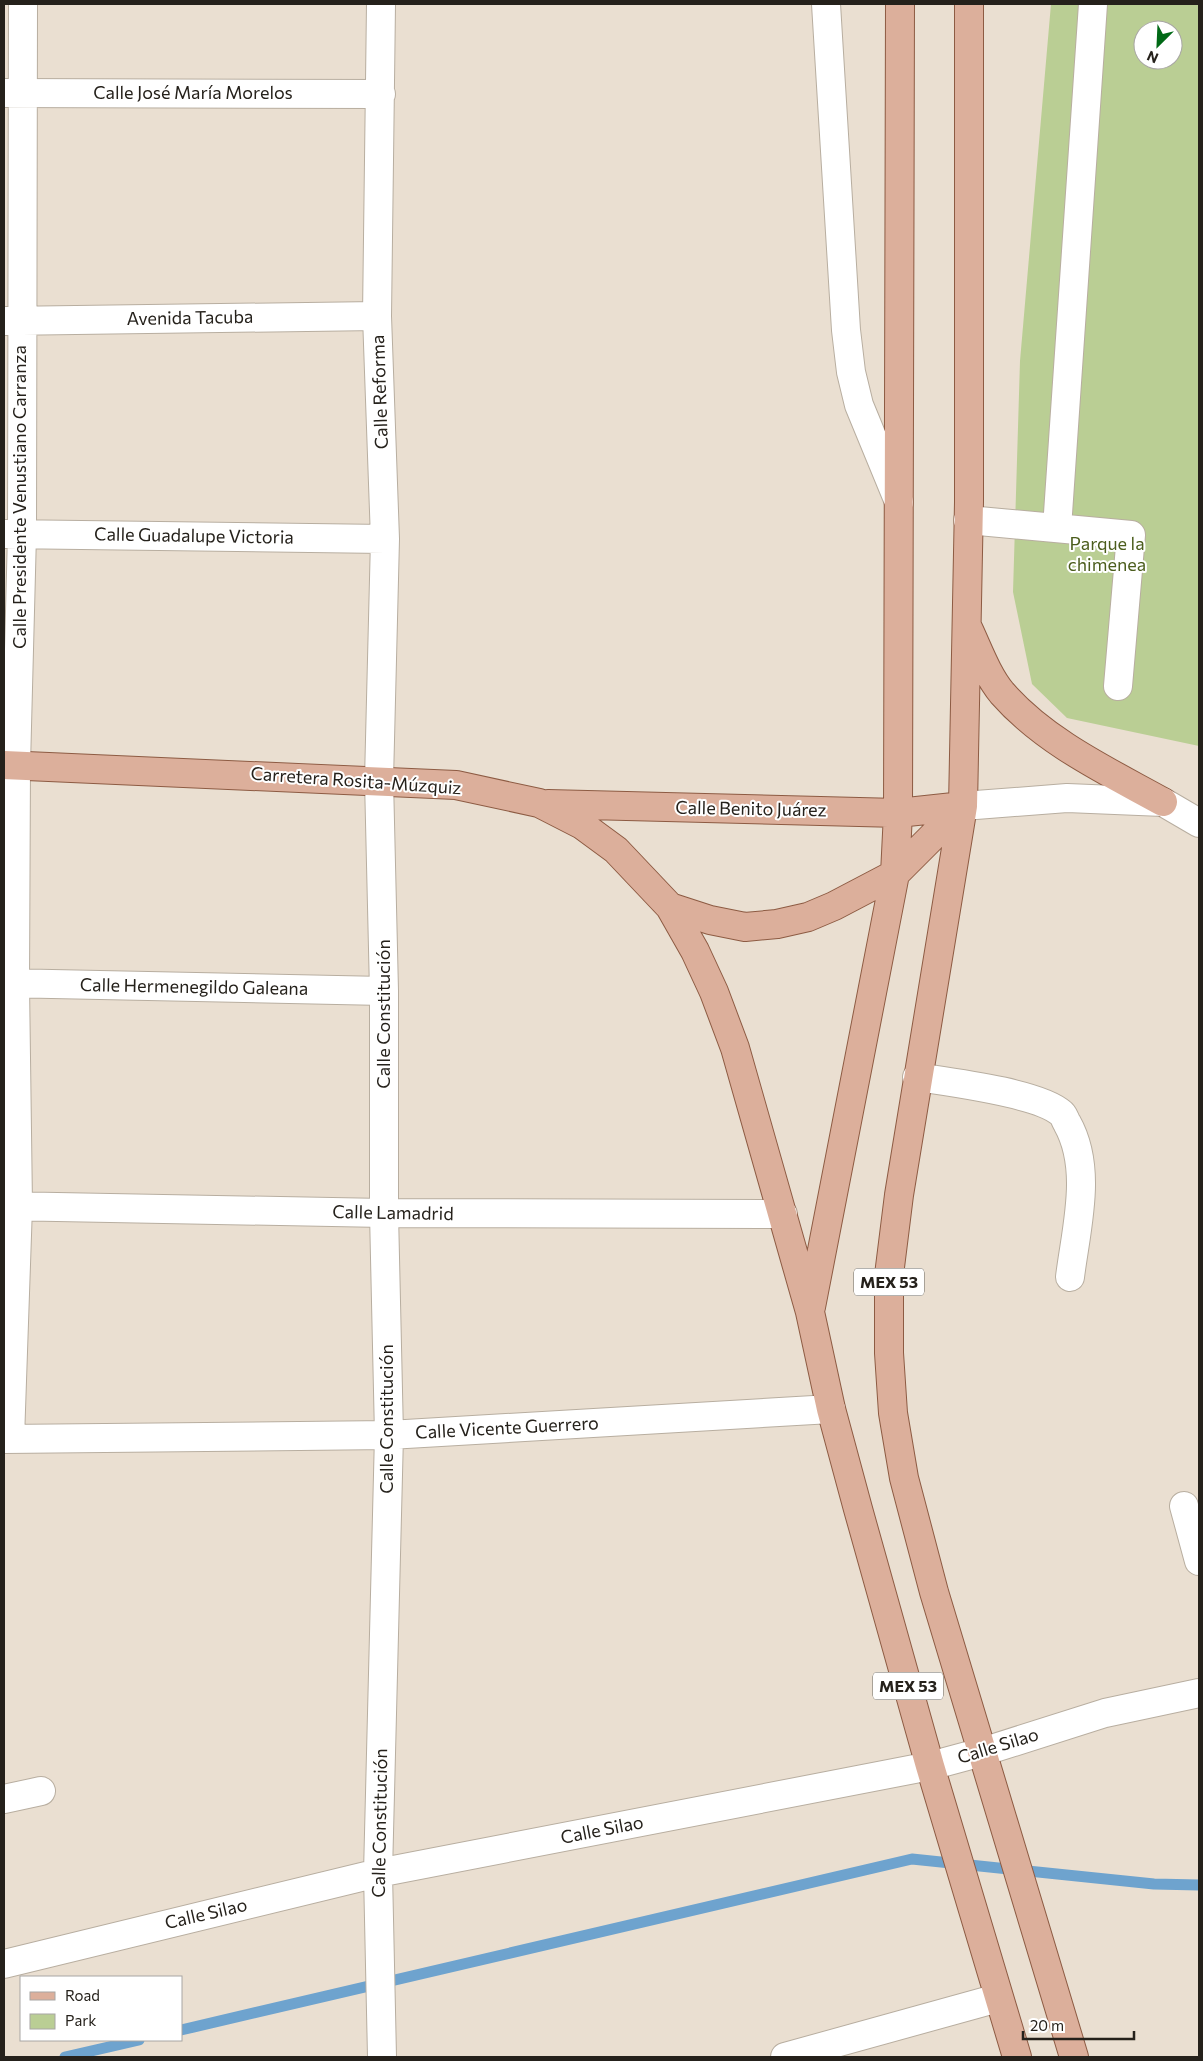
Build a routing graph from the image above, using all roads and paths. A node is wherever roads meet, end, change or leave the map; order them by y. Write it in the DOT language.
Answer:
graph roads {
  1 [pos="23,4"];
  2 [pos="381,4"];
  3 [pos="826,4"];
  4 [pos="900,4"];
  5 [pos="969,4"];
  6 [pos="1093,4"];
  7 [pos="14,93"];
  8 [pos="381,94"];
  9 [pos="377,316"];
  10 [pos="13,321"];
  11 [pos="899,502"];
  12 [pos="968,520"];
  13 [pos="1057,528"];
  14 [pos="13,534"];
  15 [pos="385,539"];
  16 [pos="965,622"];
  17 [pos="1118,686"];
  18 [pos="10,765"];
  19 [pos="379,780"];
  20 [pos="1163,802"];
  21 [pos="539,804"];
  22 [pos="963,806"];
  23 [pos="898,813"];
  24 [pos="1199,823"];
  25 [pos="895,874"];
  26 [pos="670,907"];
  27 [pos="9,983"];
  28 [pos="384,991"];
  29 [pos="917,1077"];
  30 [pos="11,1206"];
  31 [pos="384,1213"];
  32 [pos="783,1214"];
  33 [pos="1070,1277"];
  34 [pos="810,1312"];
  35 [pos="831,1409"];
  36 [pos="389,1435"];
  37 [pos="7,1439"];
  38 [pos="1184,1506"];
  39 [pos="1199,1561"];
  40 [pos="1199,1693"];
  41 [pos="982,1752"];
  42 [pos="930,1766"];
  43 [pos="40,1791"];
  44 [pos="4,1799"];
  45 [pos="378,1873"];
  46 [pos="4,1964"];
  47 [pos="998,1998"];
  48 [pos="382,2046"];
  49 [pos="785,2057"];
  50 [pos="1016,2057"];
  51 [pos="1074,2057"];
  1 -- 7 [label="street, Calle Presidente Venustiano Carranza"];
  2 -- 8 [label="street, Calle Reforma"];
  3 -- 11 [label="street"];
  4 -- 11 [label="main road"];
  5 -- 12 [label="main road"];
  6 -- 13 [label="street"];
  7 -- 8 [label="street, Calle José María Morelos"];
  7 -- 10 [label="street, Calle Presidente Venustiano Carranza"];
  8 -- 9 [label="street, Calle Reforma"];
  9 -- 10 [label="street, Avenida Tacuba"];
  9 -- 15 [label="street, Calle Reforma"];
  10 -- 14 [label="street, Calle Presidente Venustiano Carranza"];
  11 -- 23 [label="main road"];
  12 -- 13 [label="street"];
  12 -- 16 [label="main road"];
  13 -- 17 [label="street"];
  14 -- 15 [label="street, Calle Guadalupe Victoria"];
  14 -- 18 [label="street, Calle Presidente Venustiano Carranza"];
  15 -- 19 [label="street, Calle Reforma"];
  16 -- 20 [label="main road"];
  16 -- 22 [label="main road"];
  18 -- 19 [label="main road, Carretera Rosita-Múzquiz"];
  18 -- 27 [label="street, Calle Presidente Venustiano Carranza"];
  19 -- 21 [label="main road, Carretera Rosita-Múzquiz"];
  19 -- 28 [label="street, Calle Constitución"];
  20 -- 22 [label="street"];
  20 -- 24 [label="street"];
  21 -- 23 [label="main road, Calle Benito Juárez"];
  21 -- 26 [label="main road, Carretera Rosita-Múzquiz"];
  22 -- 23 [label="main road, Calle Benito Juárez"];
  22 -- 25 [label="main road"];
  22 -- 29 [label="main road, MEX 53"];
  23 -- 25 [label="main road, MEX 53"];
  25 -- 26 [label="main road"];
  25 -- 34 [label="main road, MEX 53"];
  26 -- 32 [label="main road"];
  27 -- 28 [label="street, Calle Hermenegildo Galeana"];
  27 -- 30 [label="street, Calle Presidente Venustiano Carranza"];
  28 -- 31 [label="street, Calle Constitución"];
  29 -- 33 [label="street"];
  29 -- 41 [label="main road, MEX 53"];
  30 -- 31 [label="street, Calle Lamadrid"];
  30 -- 37 [label="street, Calle Presidente Venustiano Carranza"];
  31 -- 32 [label="street, Calle Lamadrid"];
  31 -- 36 [label="street, Calle Constitución"];
  32 -- 34 [label="main road"];
  34 -- 35 [label="main road, MEX 53"];
  35 -- 36 [label="street, Calle Vicente Guerrero"];
  35 -- 42 [label="main road, MEX 53"];
  36 -- 37 [label="street, Calle Vicente Guerrero"];
  36 -- 45 [label="street, Calle Constitución"];
  38 -- 39 [label="street"];
  40 -- 41 [label="street, Calle Silao"];
  41 -- 42 [label="street, Calle Silao"];
  41 -- 51 [label="main road, MEX 53"];
  42 -- 45 [label="street, Calle Silao"];
  42 -- 47 [label="main road, MEX 53"];
  43 -- 44 [label="street"];
  45 -- 46 [label="street, Calle Silao"];
  45 -- 48 [label="street, Calle Constitución"];
  47 -- 49 [label="street"];
  47 -- 50 [label="main road, MEX 53"];
}
